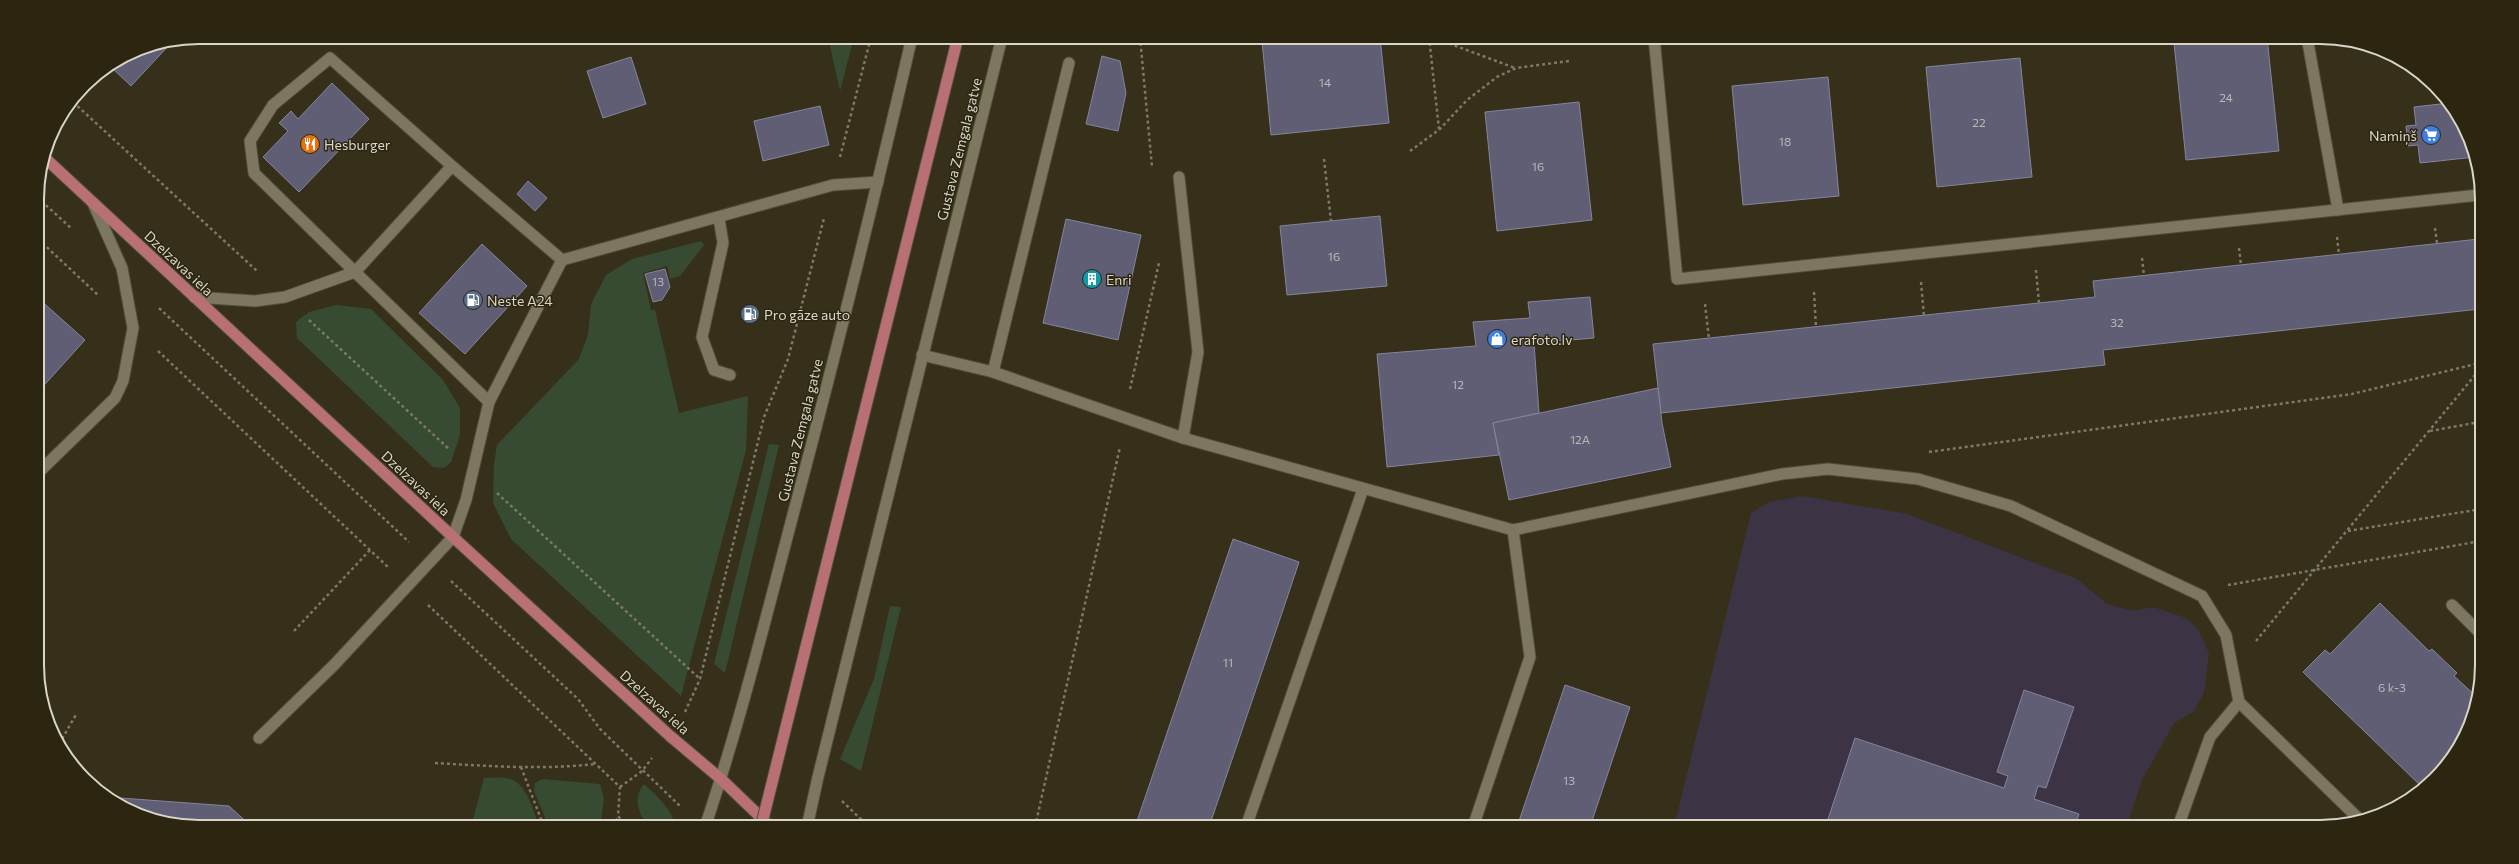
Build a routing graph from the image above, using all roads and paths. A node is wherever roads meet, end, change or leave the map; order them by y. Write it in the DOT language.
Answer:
graph roads {
  1 [pos="869,44"];
  2 [pos="910,44"];
  3 [pos="956,44"];
  4 [pos="1000,44"];
  5 [pos="1141,44"];
  6 [pos="1431,44"];
  7 [pos="1450,44"];
  8 [pos="1655,44"];
  9 [pos="2308,44"];
  10 [pos="1569,61"];
  11 [pos="1069,63"];
  12 [pos="1516,68"];
  13 [pos="76,105"];
  14 [pos="1440,129"];
  15 [pos="1410,151"];
  16 [pos="1324,159"];
  17 [pos="49,161"];
  18 [pos="452,166"];
  19 [pos="1152,168"];
  20 [pos="1179,177"];
  21 [pos="878,182"];
  22 [pos="833,185"];
  23 [pos="2475,195"];
  24 [pos="92,202"];
  25 [pos="44,203"];
  26 [pos="2338,210"];
  27 [pos="719,218"];
  28 [pos="1332,221"];
  29 [pos="78,234"];
  30 [pos="44,245"];
  31 [pos="1918,253"];
  32 [pos="562,260"];
  33 [pos="1159,262"];
  34 [pos="1812,264"];
  35 [pos="355,272"];
  36 [pos="124,276"];
  37 [pos="1702,276"];
  38 [pos="100,296"];
  39 [pos="194,297"];
  40 [pos="285,297"];
  41 [pos="1924,316"];
  42 [pos="134,328"];
  43 [pos="1816,328"];
  44 [pos="1709,339"];
  45 [pos="922,355"];
  46 [pos="2475,364"];
  47 [pos="993,372"];
  48 [pos="730,375"];
  49 [pos="2475,375"];
  50 [pos="489,402"];
  51 [pos="1124,417"];
  52 [pos="2475,423"];
  53 [pos="2430,431"];
  54 [pos="1183,438"];
  55 [pos="1926,452"];
  56 [pos="44,467"];
  57 [pos="473,471"];
  58 [pos="1363,489"];
  59 [pos="2475,510"];
  60 [pos="1514,530"];
  61 [pos="2348,531"];
  62 [pos="453,537"];
  63 [pos="2475,541"];
  64 [pos="370,550"];
  65 [pos="431,563"];
  66 [pos="2316,570"];
  67 [pos="408,586"];
  68 [pos="2202,596"];
  69 [pos="2452,605"];
  70 [pos="2475,628"];
  71 [pos="294,631"];
  72 [pos="2230,657"];
  73 [pos="2239,702"];
  74 [pos="77,713"];
  75 [pos="63,738"];
  76 [pos="259,738"];
  77 [pos="435,763"];
  78 [pos="596,764"];
  79 [pos="521,767"];
  80 [pos="721,779"];
  81 [pos="686,812"];
  82 [pos="618,816"];
  83 [pos="2356,816"];
  84 [pos="541,820"];
  85 [pos="617,820"];
  86 [pos="622,820"];
  87 [pos="707,820"];
  88 [pos="762,820"];
  89 [pos="764,820"];
  90 [pos="809,820"];
  91 [pos="1037,820"];
  92 [pos="1248,820"];
  93 [pos="1475,820"];
  94 [pos="2180,820"];
  1 -- 22 [label="path"];
  2 -- 21 [label="street, Gustava Zemgala gatve"];
  3 -- 88 [label="main road, Gustava Zemgala gatve, bridge"];
  4 -- 45 [label="street, Gustava Zemgala gatve"];
  5 -- 19 [label="path"];
  6 -- 14 [label="path"];
  7 -- 12 [label="path"];
  8 -- 37 [label="street"];
  9 -- 26 [label="street"];
  10 -- 12 [label="path"];
  11 -- 47 [label="street"];
  12 -- 14 [label="path"];
  13 -- 40 [label="path"];
  14 -- 15 [label="path"];
  16 -- 28 [label="path"];
  17 -- 24 [label="main road, Dzelzavas iela"];
  18 -- 32 [label="street"];
  18 -- 35 [label="street"];
  18 -- 35 [label="street"];
  20 -- 54 [label="street"];
  21 -- 22 [label="street"];
  21 -- 80 [label="street, Gustava Zemgala gatve"];
  22 -- 27 [label="street"];
  22 -- 57 [label="path"];
  23 -- 26 [label="street"];
  24 -- 36 [label="street"];
  24 -- 39 [label="main road, Dzelzavas iela"];
  25 -- 29 [label="path"];
  26 -- 31 [label="street"];
  27 -- 32 [label="street"];
  27 -- 48 [label="street"];
  30 -- 38 [label="path"];
  31 -- 34 [label="street"];
  31 -- 41 [label="path"];
  32 -- 50 [label="street"];
  33 -- 51 [label="path"];
  34 -- 37 [label="street"];
  34 -- 43 [label="path"];
  35 -- 40 [label="street"];
  35 -- 50 [label="street"];
  36 -- 42 [label="street"];
  36 -- 65 [label="path"];
  37 -- 44 [label="path"];
  39 -- 40 [label="street"];
  39 -- 62 [label="main road, Dzelzavas iela"];
  40 -- 57 [label="path"];
  42 -- 56 [label="street"];
  42 -- 64 [label="path"];
  45 -- 47 [label="street"];
  45 -- 90 [label="street, Gustava Zemgala gatve"];
  46 -- 55 [label="path"];
  47 -- 51 [label="street"];
  49 -- 53 [label="path"];
  50 -- 57 [label="street"];
  51 -- 54 [label="street"];
  51 -- 91 [label="path"];
  52 -- 53 [label="path"];
  53 -- 61 [label="path"];
  54 -- 58 [label="street"];
  57 -- 62 [label="street"];
  58 -- 60 [label="street"];
  58 -- 92 [label="street"];
  59 -- 61 [label="path"];
  60 -- 68 [label="street"];
  60 -- 93 [label="street"];
  61 -- 66 [label="path"];
  62 -- 65 [label="street"];
  62 -- 80 [label="main road, Dzelzavas iela"];
  63 -- 66 [label="path"];
  64 -- 67 [label="path"];
  64 -- 71 [label="path"];
  65 -- 67 [label="street"];
  65 -- 81 [label="path"];
  66 -- 68 [label="path"];
  66 -- 72 [label="path"];
  67 -- 76 [label="street"];
  67 -- 78 [label="path"];
  68 -- 72 [label="street"];
  69 -- 70 [label="street"];
  72 -- 73 [label="street"];
  73 -- 83 [label="street"];
  73 -- 94 [label="street"];
  74 -- 75 [label="path"];
  77 -- 79 [label="path"];
  78 -- 79 [label="path"];
  78 -- 82 [label="path"];
  79 -- 84 [label="path"];
  80 -- 87 [label="street, Gustava Zemgala gatve"];
  80 -- 89 [label="main road, Dzelzavas iela"];
  82 -- 85 [label="path"];
  82 -- 86 [label="path"];
}
